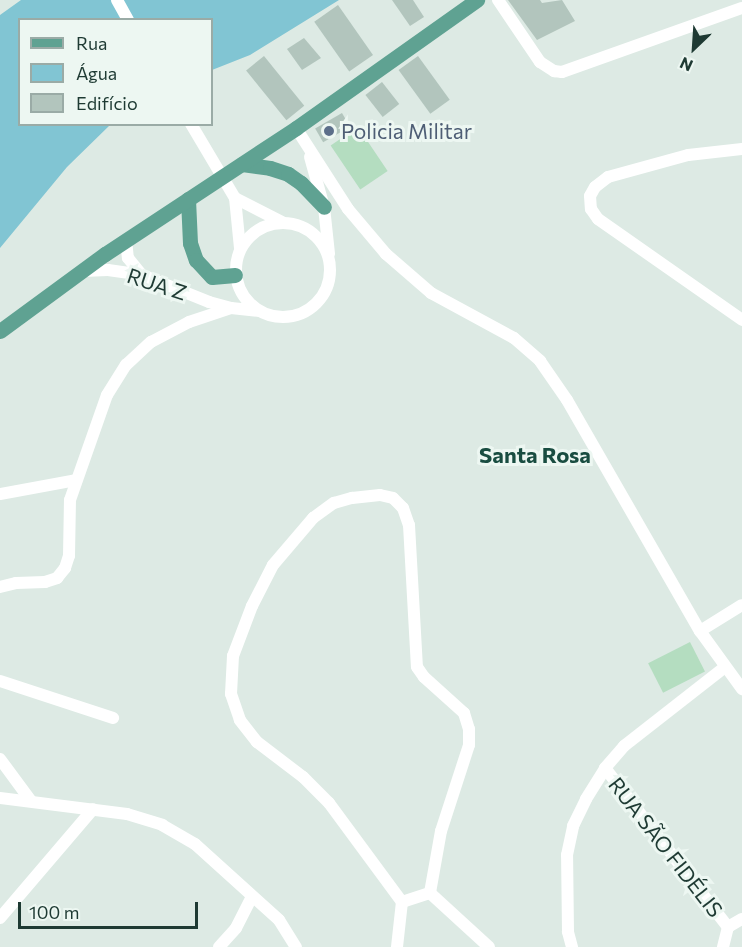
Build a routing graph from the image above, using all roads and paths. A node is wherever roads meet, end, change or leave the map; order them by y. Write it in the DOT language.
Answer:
graph roads {
  1 [pos="117,0"];
  2 [pos="477,0"];
  3 [pos="498,0"];
  4 [pos="742,8"];
  5 [pos="127,18"];
  6 [pos="192,126"];
  7 [pos="296,128"];
  8 [pos="306,144"];
  9 [pos="742,149"];
  10 [pos="242,164"];
  11 [pos="234,196"];
  12 [pos="188,200"];
  13 [pos="324,207"];
  14 [pos="284,223"];
  15 [pos="126,240"];
  16 [pos="240,248"];
  17 [pos="329,259"];
  18 [pos="82,271"];
  19 [pos="142,275"];
  20 [pos="235,275"];
  21 [pos="231,309"];
  22 [pos="258,311"];
  23 [pos="742,320"];
  24 [pos="0,332"];
  25 [pos="76,480"];
  26 [pos="0,494"];
  27 [pos="0,587"];
  28 [pos="742,605"];
  29 [pos="700,631"];
  30 [pos="724,668"];
  31 [pos="0,681"];
  32 [pos="742,689"];
  33 [pos="113,718"];
  34 [pos="0,759"];
  35 [pos="605,768"];
  36 [pos="0,798"];
  37 [pos="31,801"];
  38 [pos="93,809"];
  39 [pos="430,893"];
  40 [pos="252,897"];
  41 [pos="402,902"];
  42 [pos="0,918"];
  43 [pos="742,919"];
  44 [pos="728,927"];
  45 [pos="219,947"];
  46 [pos="296,947"];
  47 [pos="397,947"];
  48 [pos="489,947"];
  49 [pos="572,947"];
  50 [pos="723,947"];
  1 -- 5 [label="street"];
  2 -- 7 [label="main road"];
  3 -- 4 [label="street"];
  6 -- 11 [label="street"];
  7 -- 8 [label="street"];
  7 -- 10 [label="main road"];
  8 -- 13 [label="street"];
  8 -- 29 [label="street"];
  9 -- 23 [label="street"];
  10 -- 12 [label="main road"];
  10 -- 13 [label="main road"];
  11 -- 14 [label="street"];
  11 -- 16 [label="street"];
  12 -- 15 [label="main road"];
  12 -- 20 [label="main road"];
  13 -- 17 [label="street"];
  14 -- 16 [label="street"];
  14 -- 17 [label="street"];
  15 -- 18 [label="main road"];
  15 -- 19 [label="street"];
  16 -- 20 [label="street"];
  17 -- 22 [label="street"];
  18 -- 19 [label="street, RUA Z"];
  18 -- 24 [label="main road"];
  19 -- 21 [label="street, RUA Z"];
  20 -- 22 [label="street"];
  21 -- 22 [label="street"];
  21 -- 25 [label="street"];
  25 -- 26 [label="street"];
  25 -- 27 [label="street"];
  28 -- 29 [label="street"];
  29 -- 30 [label="street"];
  30 -- 32 [label="street"];
  30 -- 35 [label="street"];
  31 -- 33 [label="street"];
  34 -- 37 [label="street"];
  35 -- 44 [label="street, RUA SÃO FIDÉLIS"];
  35 -- 49 [label="street"];
  36 -- 37 [label="street"];
  37 -- 38 [label="street"];
  38 -- 40 [label="street"];
  38 -- 42 [label="street"];
  39 -- 41 [label="street"];
  39 -- 41 [label="street"];
  39 -- 48 [label="street"];
  40 -- 45 [label="street"];
  40 -- 46 [label="street"];
  41 -- 47 [label="street"];
  43 -- 44 [label="street"];
  44 -- 50 [label="street"];
}
